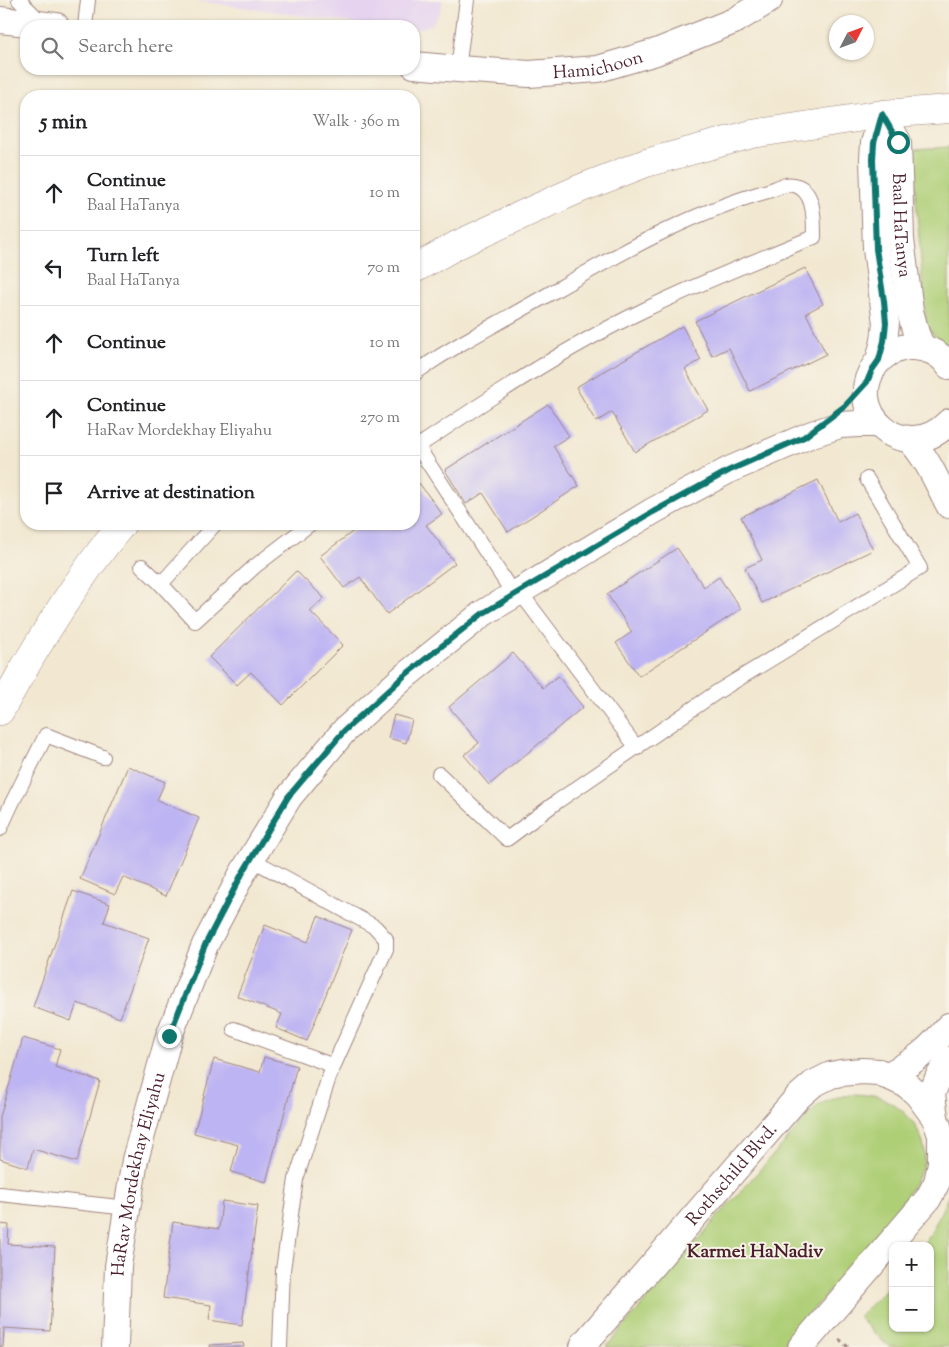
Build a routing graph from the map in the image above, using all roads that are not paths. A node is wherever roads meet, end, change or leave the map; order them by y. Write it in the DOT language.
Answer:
graph roads {
  1 [pos="20,0"];
  2 [pos="88,0"];
  3 [pos="467,0"];
  4 [pos="769,0"];
  5 [pos="0,20"];
  6 [pos="44,20"];
  7 [pos="86,20"];
  8 [pos="20,22"];
  9 [pos="420,66"];
  10 [pos="458,70"];
  11 [pos="949,109"];
  12 [pos="882,114"];
  13 [pos="420,265"];
  14 [pos="922,348"];
  15 [pos="948,363"];
  16 [pos="420,370"];
  17 [pos="873,371"];
  18 [pos="949,422"];
  19 [pos="878,424"];
  20 [pos="804,437"];
  21 [pos="910,440"];
  22 [pos="420,442"];
  23 [pos="420,452"];
  24 [pos="867,479"];
  25 [pos="949,505"];
  26 [pos="117,530"];
  27 [pos="210,530"];
  28 [pos="302,530"];
  29 [pos="142,566"];
  30 [pos="161,584"];
  31 [pos="517,594"];
  32 [pos="0,711"];
  33 [pos="637,748"];
  34 [pos="103,757"];
  35 [pos="439,774"];
  36 [pos="0,829"];
  37 [pos="251,859"];
  38 [pos="949,1026"];
  39 [pos="234,1030"];
  40 [pos="949,1060"];
  41 [pos="334,1066"];
  42 [pos="886,1076"];
  43 [pos="935,1118"];
  44 [pos="0,1194"];
  45 [pos="128,1208"];
  46 [pos="115,1347"];
  47 [pos="280,1347"];
  48 [pos="583,1347"];
  49 [pos="801,1347"];
  1 -- 6 [label="lane"];
  2 -- 7 [label="lane"];
  3 -- 10 [label="lane"];
  4 -- 10 [label="street, Hamichoon"];
  5 -- 8 [label="street"];
  9 -- 10 [label="street, Hamichoon"];
  11 -- 12 [label="street"];
  12 -- 13 [label="street"];
  12 -- 14 [label="street, Baal HaTanya"];
  12 -- 17 [label="street, Baal HaTanya"];
  14 -- 15 [label="street"];
  14 -- 17 [label="street"];
  16 -- 22 [label="lane"];
  17 -- 19 [label="street"];
  17 -- 20 [label="street, HaRav Mordekhay Eliyahu"];
  18 -- 21 [label="street"];
  19 -- 20 [label="street, HaRav Mordekhay Eliyahu"];
  19 -- 21 [label="street"];
  20 -- 31 [label="street, HaRav Mordekhay Eliyahu"];
  21 -- 25 [label="street"];
  23 -- 31 [label="lane"];
  24 -- 33 [label="lane"];
  26 -- 32 [label="street"];
  27 -- 30 [label="lane"];
  28 -- 30 [label="lane"];
  29 -- 30 [label="lane"];
  31 -- 33 [label="lane"];
  31 -- 37 [label="street, HaRav Mordekhay Eliyahu"];
  33 -- 35 [label="lane"];
  34 -- 36 [label="lane"];
  37 -- 41 [label="lane"];
  37 -- 45 [label="street, HaRav Mordekhay Eliyahu"];
  38 -- 42 [label="street"];
  39 -- 41 [label="lane"];
  40 -- 43 [label="street, Rothschild Blvd."];
  41 -- 47 [label="lane"];
  42 -- 43 [label="street, Rothschild Blvd."];
  42 -- 48 [label="street, Rothschild Blvd."];
  43 -- 49 [label="street, Rothschild Blvd."];
  44 -- 45 [label="lane"];
  45 -- 46 [label="street, HaRav Mordekhay Eliyahu"];
}
